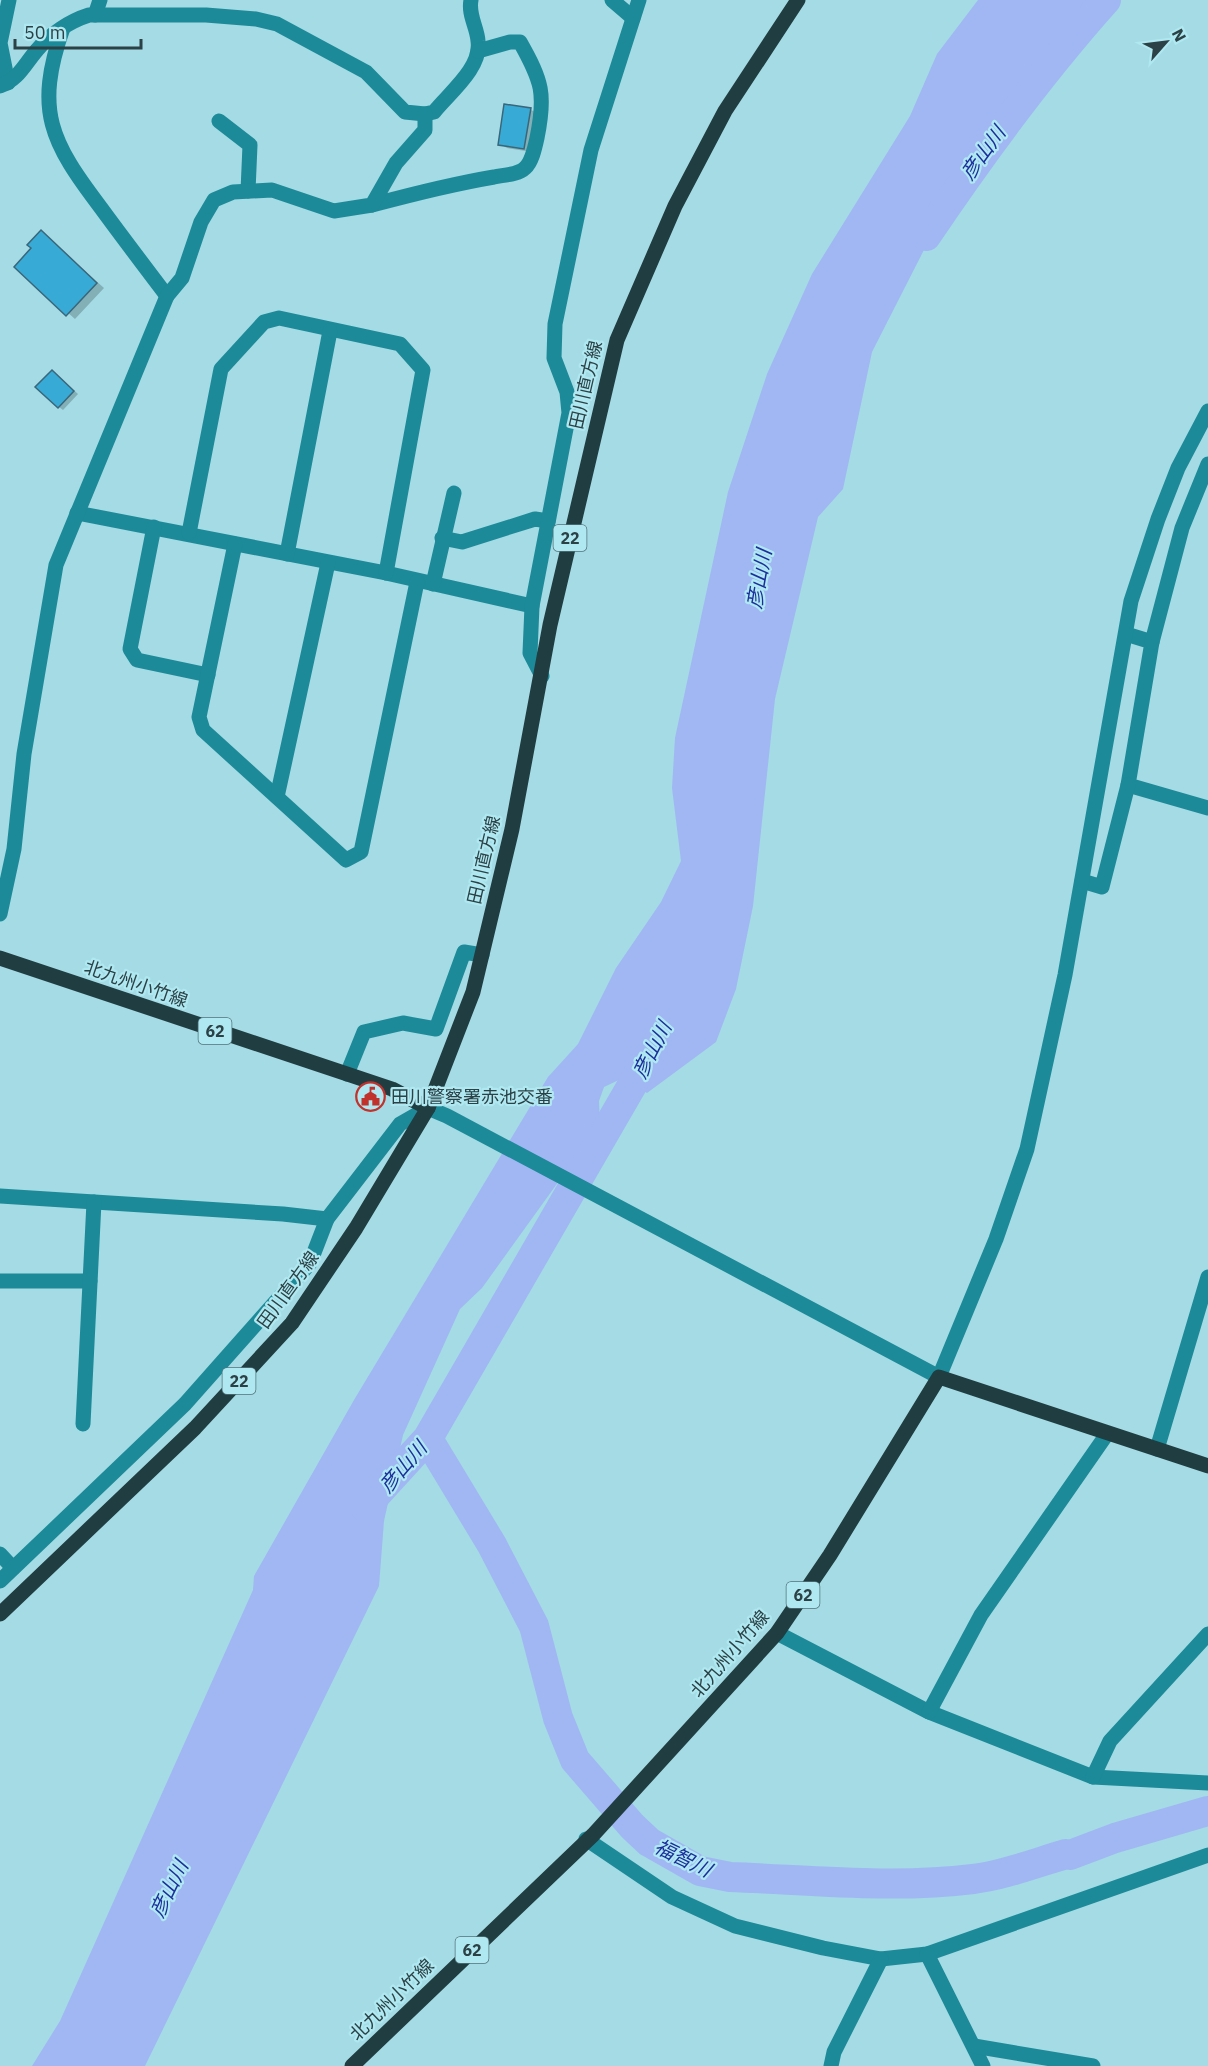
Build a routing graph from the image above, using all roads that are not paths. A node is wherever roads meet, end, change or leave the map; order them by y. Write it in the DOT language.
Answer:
graph roads {
  1 [pos="9,0"];
  2 [pos="471,0"];
  3 [pos="612,0"];
  4 [pos="639,0"];
  5 [pos="798,0"];
  6 [pos="97,7"];
  7 [pos="196,8"];
  8 [pos="633,18"];
  9 [pos="63,28"];
  10 [pos="478,51"];
  11 [pos="4,85"];
  12 [pos="425,114"];
  13 [pos="219,121"];
  14 [pos="248,191"];
  15 [pos="372,205"];
  16 [pos="166,296"];
  17 [pos="330,331"];
  18 [pos="1208,411"];
  19 [pos="1202,437"];
  20 [pos="1208,464"];
  21 [pos="454,493"];
  22 [pos="77,513"];
  23 [pos="548,521"];
  24 [pos="154,527"];
  25 [pos="189,533"];
  26 [pos="442,538"];
  27 [pos="235,544"];
  28 [pos="286,554"];
  29 [pos="328,563"];
  30 [pos="386,573"];
  31 [pos="417,582"];
  32 [pos="433,584"];
  33 [pos="532,606"];
  34 [pos="1126,634"];
  35 [pos="1152,642"];
  36 [pos="208,675"];
  37 [pos="542,676"];
  38 [pos="1128,785"];
  39 [pos="277,797"];
  40 [pos="1208,808"];
  41 [pos="1082,881"];
  42 [pos="0,914"];
  43 [pos="482,955"];
  44 [pos="0,958"];
  45 [pos="347,1074"];
  46 [pos="428,1108"];
  47 [pos="0,1196"];
  48 [pos="94,1202"];
  49 [pos="327,1220"];
  50 [pos="1208,1277"];
  51 [pos="0,1281"];
  52 [pos="90,1281"];
  53 [pos="939,1377"];
  54 [pos="83,1424"];
  55 [pos="1107,1434"];
  56 [pos="1157,1449"];
  57 [pos="1208,1466"];
  58 [pos="0,1554"];
  59 [pos="13,1568"];
  60 [pos="0,1581"];
  61 [pos="0,1614"];
  62 [pos="777,1633"];
  63 [pos="1208,1634"];
  64 [pos="929,1712"];
  65 [pos="1093,1778"];
  66 [pos="1208,1783"];
  67 [pos="589,1837"];
  68 [pos="1208,1855"];
  69 [pos="927,1954"];
  70 [pos="881,1959"];
  71 [pos="974,2046"];
  72 [pos="352,2066"];
  73 [pos="831,2066"];
  74 [pos="983,2066"];
  75 [pos="1093,2066"];
  1 -- 11 [label="street"];
  2 -- 10 [label="street"];
  3 -- 8 [label="street"];
  4 -- 8 [label="street"];
  5 -- 37 [label="main road, 田川直方線 / 22"];
  6 -- 7 [label="street"];
  6 -- 9 [label="street"];
  7 -- 12 [label="street"];
  8 -- 23 [label="street"];
  9 -- 11 [label="street"];
  9 -- 16 [label="street"];
  10 -- 12 [label="street"];
  10 -- 15 [label="street"];
  12 -- 15 [label="street"];
  13 -- 14 [label="street"];
  14 -- 15 [label="street"];
  14 -- 16 [label="street"];
  16 -- 22 [label="street"];
  17 -- 25 [label="street"];
  17 -- 28 [label="street"];
  17 -- 30 [label="street"];
  18 -- 19 [label="street"];
  19 -- 34 [label="street"];
  20 -- 35 [label="street"];
  21 -- 26 [label="street"];
  22 -- 24 [label="street"];
  22 -- 42 [label="street"];
  23 -- 26 [label="street"];
  23 -- 33 [label="street"];
  24 -- 25 [label="street"];
  24 -- 36 [label="street"];
  25 -- 27 [label="street"];
  26 -- 32 [label="street"];
  27 -- 28 [label="street"];
  27 -- 36 [label="street"];
  28 -- 29 [label="street"];
  29 -- 30 [label="street"];
  29 -- 39 [label="street"];
  30 -- 31 [label="street"];
  31 -- 32 [label="street"];
  31 -- 39 [label="street"];
  32 -- 33 [label="street"];
  33 -- 37 [label="street"];
  34 -- 35 [label="street"];
  34 -- 41 [label="street"];
  35 -- 38 [label="street"];
  36 -- 39 [label="street"];
  37 -- 43 [label="main road, 田川直方線 / 22"];
  38 -- 40 [label="street"];
  38 -- 41 [label="street"];
  41 -- 53 [label="street"];
  43 -- 45 [label="street"];
  43 -- 46 [label="main road, 田川直方線 / 22"];
  44 -- 45 [label="main road, 北九州小竹線 / 62"];
  45 -- 46 [label="main road, 北九州小竹線 / 62"];
  46 -- 49 [label="street"];
  46 -- 53 [label="street"];
  46 -- 61 [label="main road, 田川直方線 / 22"];
  47 -- 48 [label="street"];
  48 -- 49 [label="street"];
  48 -- 52 [label="street"];
  49 -- 59 [label="street"];
  50 -- 56 [label="street"];
  51 -- 52 [label="street"];
  52 -- 54 [label="street"];
  53 -- 55 [label="main road"];
  53 -- 62 [label="main road, 北九州小竹線 / 62"];
  55 -- 56 [label="main road"];
  55 -- 64 [label="street"];
  56 -- 57 [label="main road"];
  58 -- 59 [label="street"];
  59 -- 60 [label="street"];
  62 -- 64 [label="street"];
  62 -- 67 [label="main road, 北九州小竹線 / 62"];
  63 -- 65 [label="street"];
  64 -- 65 [label="street"];
  65 -- 66 [label="street"];
  67 -- 70 [label="street"];
  67 -- 72 [label="main road, 北九州小竹線 / 62"];
  68 -- 69 [label="street"];
  69 -- 70 [label="street"];
  69 -- 71 [label="street"];
  70 -- 73 [label="street"];
  71 -- 74 [label="street"];
  71 -- 75 [label="street"];
}
